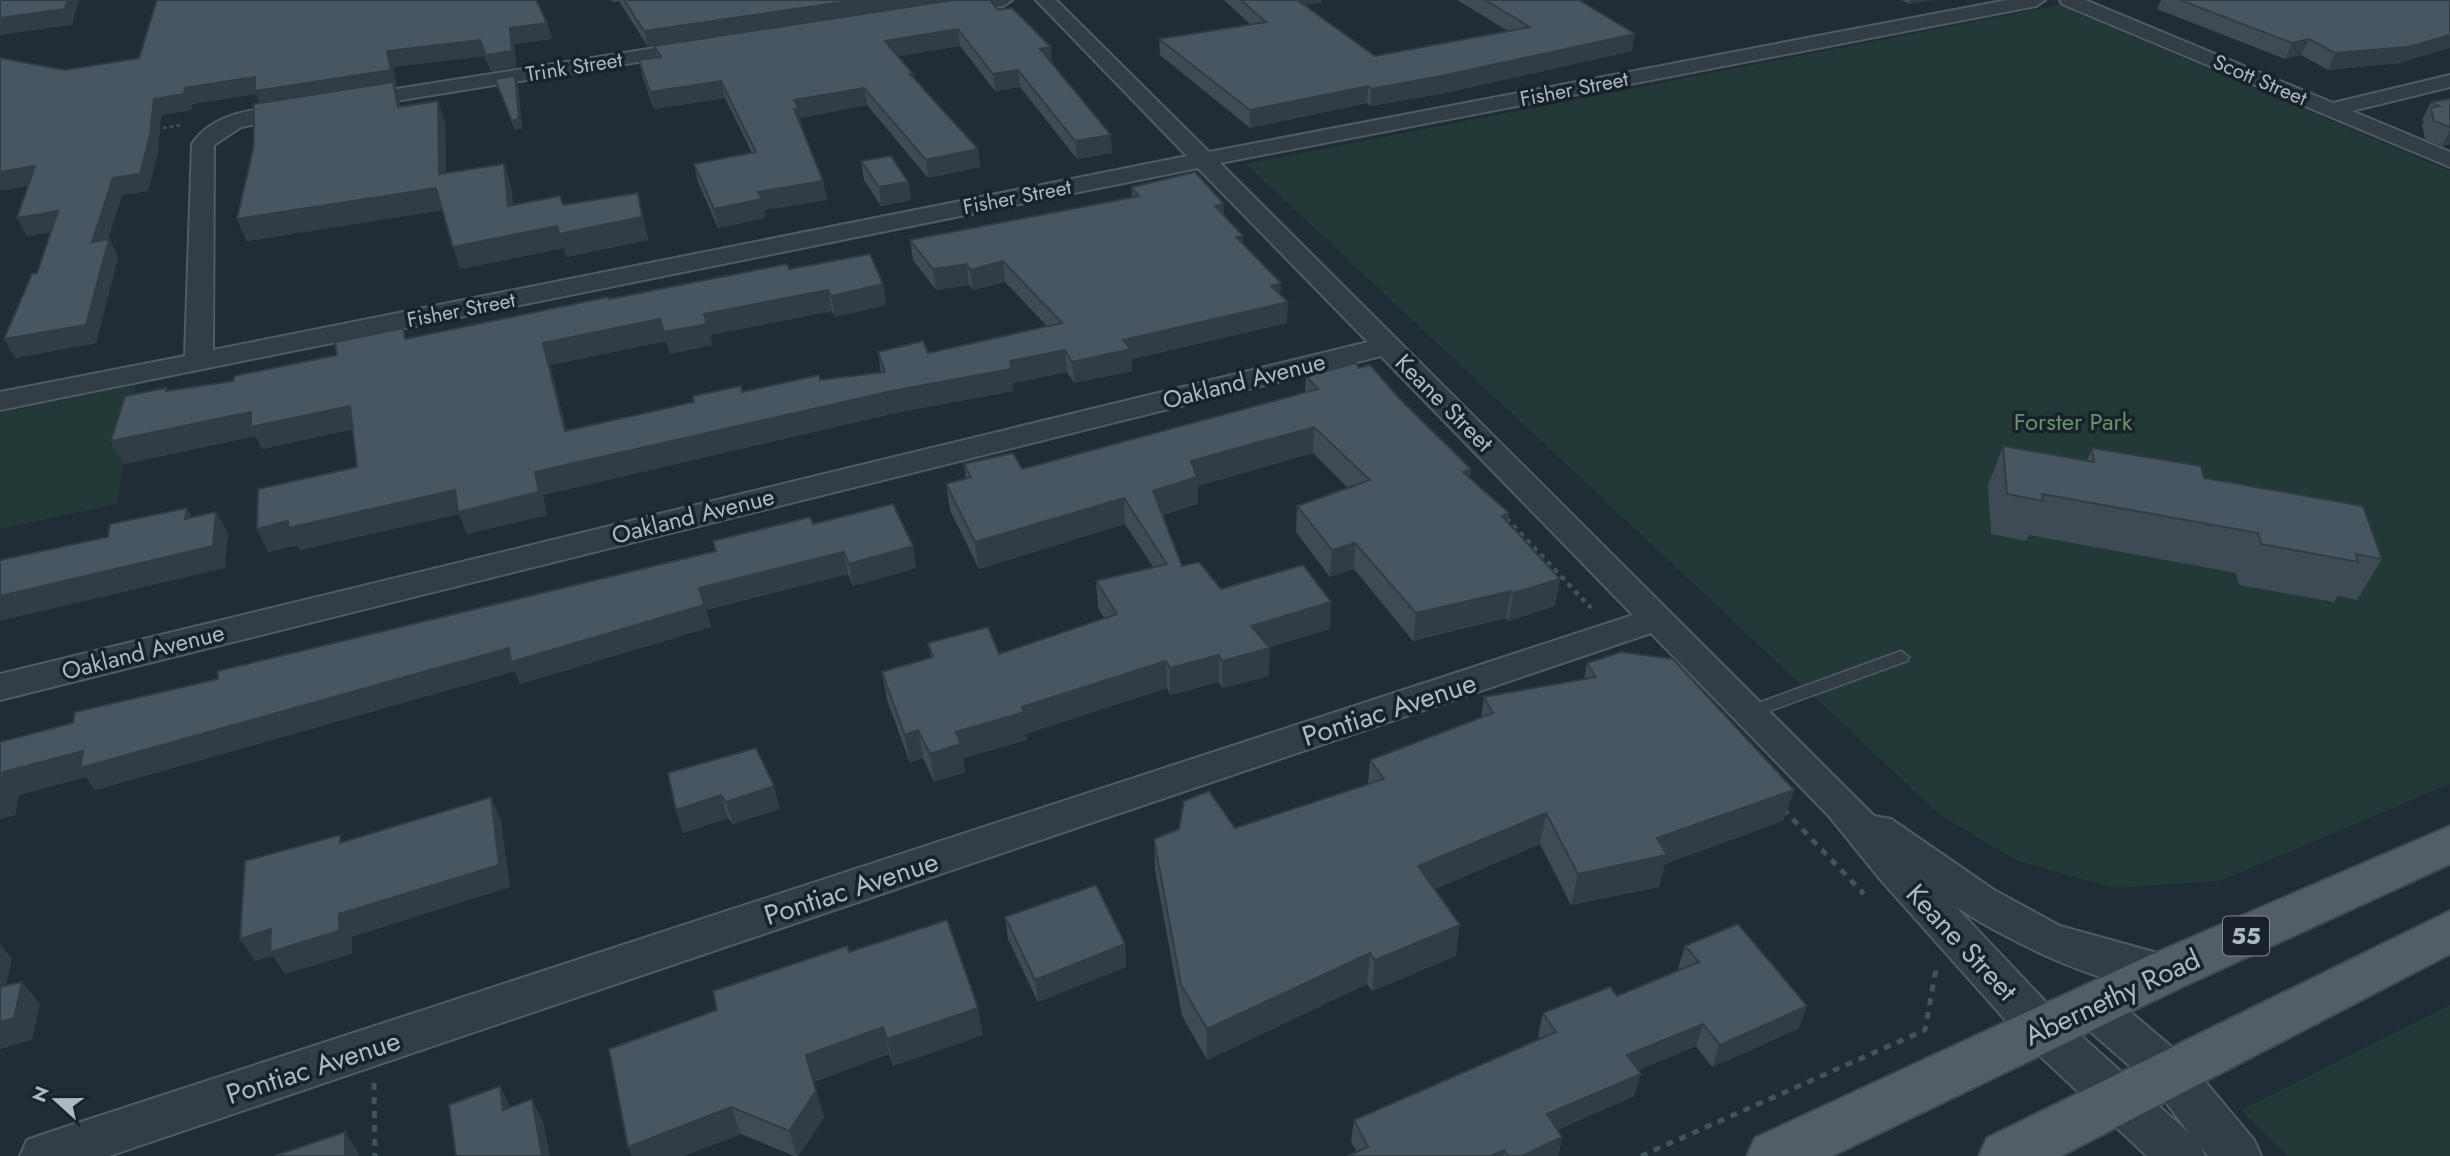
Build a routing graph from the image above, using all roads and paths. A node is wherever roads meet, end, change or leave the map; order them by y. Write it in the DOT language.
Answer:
graph roads {
  1 [pos="1003,0"];
  2 [pos="1045,0"];
  3 [pos="2036,0"];
  4 [pos="2069,0"];
  5 [pos="920,13"];
  6 [pos="714,45"];
  7 [pos="2450,81"];
  8 [pos="2331,110"];
  9 [pos="223,127"];
  10 [pos="150,130"];
  11 [pos="1203,160"];
  12 [pos="2450,160"];
  13 [pos="1387,345"];
  14 [pos="199,363"];
  15 [pos="0,401"];
  16 [pos="1503,515"];
  17 [pos="1657,619"];
  18 [pos="1616,633"];
  19 [pos="1901,657"];
  20 [pos="0,687"];
  21 [pos="1750,712"];
  22 [pos="1776,801"];
  23 [pos="1843,806"];
  24 [pos="2450,844"];
  25 [pos="1870,900"];
  26 [pos="2450,931"];
  27 [pos="1927,960"];
  28 [pos="2164,972"];
  29 [pos="2092,1006"];
  30 [pos="2042,1029"];
  31 [pos="373,1046"];
  32 [pos="2171,1074"];
  33 [pos="2118,1100"];
  34 [pos="44,1156"];
  35 [pos="376,1156"];
  36 [pos="1641,1156"];
  37 [pos="1775,1156"];
  38 [pos="2007,1156"];
  39 [pos="2181,1156"];
  40 [pos="2237,1156"];
  1 -- 5 [label="street"];
  2 -- 11 [label="street, Keane Street"];
  3 -- 11 [label="street, Fisher Street"];
  4 -- 8 [label="street, Scott Street"];
  6 -- 9 [label="street, Trink Street"];
  7 -- 8 [label="street"];
  8 -- 12 [label="street, Scott Street"];
  9 -- 10 [label="path"];
  9 -- 14 [label="street"];
  11 -- 13 [label="street, Keane Street"];
  11 -- 14 [label="street, Fisher Street"];
  13 -- 17 [label="street, Keane Street"];
  13 -- 20 [label="street, Oakland Avenue"];
  14 -- 15 [label="street, Fisher Street"];
  16 -- 18 [label="path"];
  17 -- 18 [label="street, Pontiac Avenue"];
  17 -- 21 [label="street, Keane Street"];
  18 -- 31 [label="street, Pontiac Avenue"];
  19 -- 21 [label="lane"];
  21 -- 23 [label="street, Keane Street"];
  22 -- 25 [label="path"];
  23 -- 28 [label="street, Keane Street"];
  23 -- 30 [label="street, Keane Street"];
  24 -- 28 [label="main road, Abernethy Road / 55"];
  26 -- 32 [label="main road"];
  27 -- 36 [label="path"];
  28 -- 29 [label="main road, Abernethy Road / 55"];
  29 -- 30 [label="main road, Abernethy Road / 55"];
  29 -- 32 [label="street"];
  30 -- 33 [label="street, Keane Street"];
  30 -- 37 [label="main road, Abernethy Road / 55"];
  31 -- 34 [label="street, Pontiac Avenue"];
  31 -- 35 [label="path"];
  32 -- 33 [label="main road"];
  32 -- 40 [label="street"];
  33 -- 38 [label="main road"];
  33 -- 39 [label="street, Keane Street"];
}
